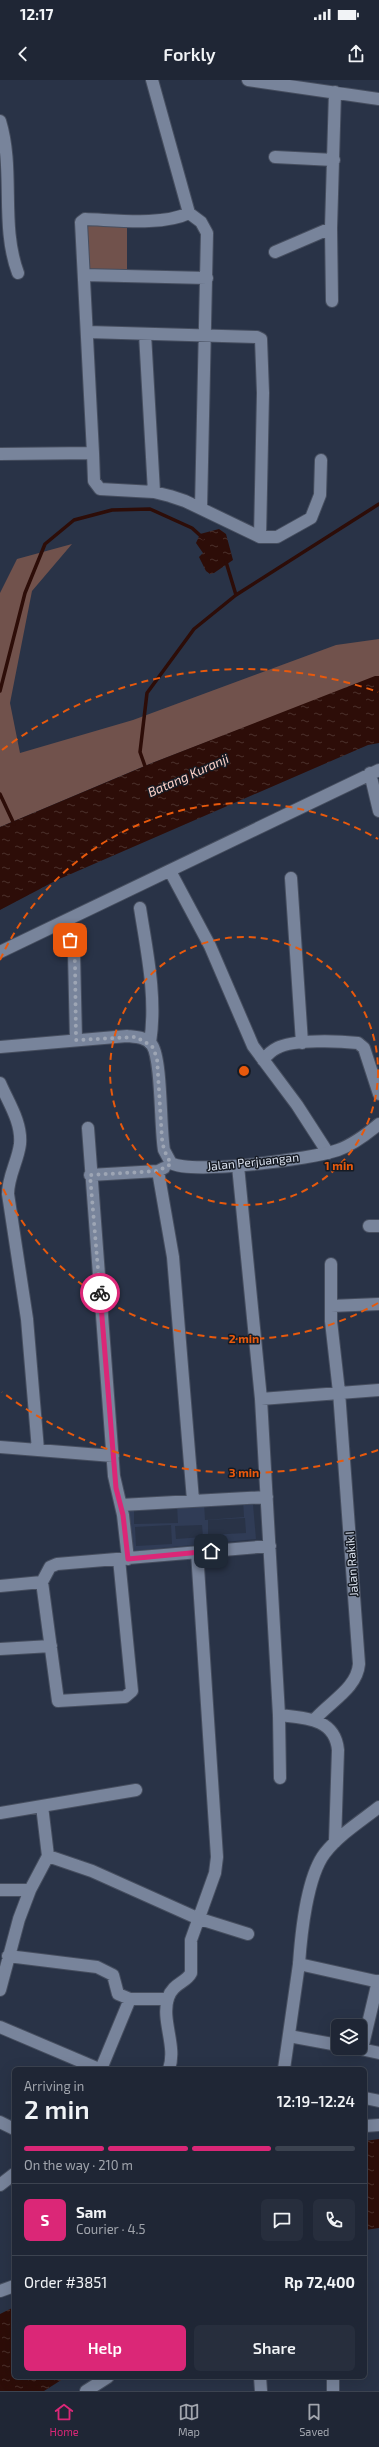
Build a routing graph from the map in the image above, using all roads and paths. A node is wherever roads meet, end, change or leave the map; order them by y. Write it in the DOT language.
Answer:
graph roads {
  1 [pos="152,80"];
  2 [pos="248,80"];
  3 [pos="335,92"];
  4 [pos="379,99"];
  5 [pos="0,121"];
  6 [pos="275,157"];
  7 [pos="334,160"];
  8 [pos="189,213"];
  9 [pos="331,228"];
  10 [pos="275,252"];
  11 [pos="18,273"];
  12 [pos="84,276"];
  13 [pos="207,278"];
  14 [pos="332,301"];
  15 [pos="88,332"];
  16 [pos="145,334"];
  17 [pos="205,336"];
  18 [pos="93,453"];
  19 [pos="0,454"];
  20 [pos="321,460"];
  21 [pos="154,492"];
  22 [pos="201,508"];
  23 [pos="260,537"];
  24 [pos="375,772"];
  25 [pos="379,811"];
  26 [pos="170,871"];
  27 [pos="291,878"];
  28 [pos="140,908"];
  29 [pos="62,923"];
  30 [pos="0,952"];
  31 [pos="76,1040"];
  32 [pos="150,1042"];
  33 [pos="302,1043"];
  34 [pos="0,1047"];
  35 [pos="262,1060"];
  36 [pos="0,1083"];
  37 [pos="379,1094"];
  38 [pos="379,1124"];
  39 [pos="88,1128"];
  40 [pos="328,1153"];
  41 [pos="171,1164"];
  42 [pos="238,1166"];
  43 [pos="158,1171"];
  44 [pos="90,1175"];
  45 [pos="5,1204"];
  46 [pos="331,1264"];
  47 [pos="379,1304"];
  48 [pos="331,1306"];
  49 [pos="379,1390"];
  50 [pos="339,1392"];
  51 [pos="261,1399"];
  52 [pos="0,1447"];
  53 [pos="38,1450"];
  54 [pos="113,1456"];
  55 [pos="267,1497"];
  56 [pos="193,1500"];
  57 [pos="121,1505"];
  58 [pos="270,1546"];
  59 [pos="196,1552"];
  60 [pos="123,1559"];
  61 [pos="42,1582"];
  62 [pos="0,1586"];
  63 [pos="51,1646"];
  64 [pos="0,1649"];
  65 [pos="280,1715"];
  66 [pos="316,1719"];
  67 [pos="280,1778"];
  68 [pos="136,1790"];
  69 [pos="42,1806"];
  70 [pos="379,1807"];
  71 [pos="0,1813"];
  72 [pos="335,1842"];
  73 [pos="48,1856"];
  74 [pos="0,1890"];
  75 [pos="30,1890"];
  76 [pos="197,1918"];
  77 [pos="248,1934"];
  78 [pos="8,1956"];
  79 [pos="299,1964"];
  80 [pos="379,1982"];
  81 [pos="0,1990"];
  82 [pos="130,1999"];
  83 [pos="168,1999"];
  84 [pos="367,2022"];
  85 [pos="0,2027"];
  86 [pos="289,2036"];
  87 [pos="331,2043"];
  88 [pos="367,2050"];
  89 [pos="379,2052"];
  90 [pos="95,2067"];
  91 [pos="101,2067"];
  92 [pos="169,2067"];
  93 [pos="284,2067"];
  94 [pos="367,2098"];
  95 [pos="379,2101"];
  96 [pos="0,2122"];
  97 [pos="379,2125"];
  98 [pos="367,2126"];
  99 [pos="12,2128"];
  100 [pos="12,2176"];
  101 [pos="0,2185"];
  102 [pos="12,2287"];
  103 [pos="0,2291"];
  104 [pos="105,2379"];
  105 [pos="260,2379"];
  106 [pos="333,2379"];
  107 [pos="86,2391"];
  108 [pos="261,2391"];
  109 [pos="333,2391"];
  1 -- 8 [label="street"];
  2 -- 3 [label="street"];
  3 -- 4 [label="street"];
  3 -- 7 [label="street"];
  5 -- 11 [label="street"];
  6 -- 7 [label="street"];
  7 -- 9 [label="street"];
  8 -- 12 [label="street"];
  8 -- 13 [label="street"];
  9 -- 10 [label="street"];
  9 -- 14 [label="street"];
  12 -- 13 [label="street"];
  12 -- 15 [label="street"];
  13 -- 17 [label="street"];
  15 -- 16 [label="street"];
  15 -- 18 [label="street"];
  16 -- 17 [label="street"];
  16 -- 21 [label="street"];
  17 -- 22 [label="street"];
  17 -- 23 [label="street"];
  18 -- 19 [label="street"];
  18 -- 21 [label="street"];
  20 -- 23 [label="street"];
  21 -- 22 [label="street"];
  22 -- 23 [label="street"];
  24 -- 25 [label="street"];
  24 -- 26 [label="street"];
  26 -- 29 [label="street"];
  26 -- 35 [label="street"];
  27 -- 33 [label="street"];
  28 -- 32 [label="street"];
  29 -- 30 [label="street"];
  29 -- 31 [label="street"];
  31 -- 32 [label="street"];
  31 -- 34 [label="street"];
  32 -- 41 [label="street"];
  33 -- 35 [label="street"];
  33 -- 37 [label="street"];
  35 -- 40 [label="street"];
  36 -- 45 [label="street"];
  38 -- 40 [label="street, Jalan Perjuangan"];
  39 -- 44 [label="street"];
  40 -- 42 [label="street, Jalan Perjuangan"];
  41 -- 42 [label="street, Jalan Perjuangan"];
  41 -- 43 [label="street"];
  42 -- 51 [label="street"];
  43 -- 44 [label="street"];
  43 -- 56 [label="street"];
  44 -- 54 [label="street"];
  45 -- 53 [label="street"];
  46 -- 48 [label="street, Jalan Rakik I"];
  47 -- 48 [label="street"];
  48 -- 50 [label="street, Jalan Rakik I"];
  49 -- 50 [label="street"];
  50 -- 51 [label="street"];
  50 -- 66 [label="street, Jalan Rakik I"];
  51 -- 55 [label="street"];
  52 -- 53 [label="street"];
  53 -- 54 [label="street"];
  54 -- 57 [label="street"];
  55 -- 56 [label="street"];
  55 -- 58 [label="street"];
  56 -- 57 [label="street"];
  57 -- 60 [label="street"];
  58 -- 59 [label="street"];
  58 -- 65 [label="street"];
  59 -- 60 [label="street"];
  59 -- 76 [label="street"];
  60 -- 61 [label="street"];
  60 -- 63 [label="street"];
  61 -- 62 [label="street"];
  61 -- 63 [label="street"];
  63 -- 64 [label="street"];
  65 -- 66 [label="street"];
  65 -- 67 [label="street"];
  66 -- 72 [label="street"];
  68 -- 69 [label="street"];
  69 -- 71 [label="street"];
  69 -- 73 [label="street"];
  70 -- 72 [label="street"];
  72 -- 79 [label="street"];
  73 -- 75 [label="street"];
  73 -- 76 [label="street"];
  74 -- 75 [label="street"];
  75 -- 78 [label="street"];
  76 -- 77 [label="street"];
  76 -- 83 [label="street"];
  78 -- 81 [label="street"];
  78 -- 82 [label="street"];
  79 -- 80 [label="street"];
  79 -- 86 [label="street"];
  80 -- 84 [label="street"];
  82 -- 83 [label="street"];
  82 -- 91 [label="street"];
  83 -- 92 [label="street"];
  85 -- 90 [label="street"];
  86 -- 87 [label="street"];
  86 -- 93 [label="street"];
  88 -- 89 [label="street"];
  94 -- 95 [label="street"];
  96 -- 99 [label="street"];
  97 -- 98 [label="street"];
  100 -- 101 [label="street"];
  102 -- 103 [label="street"];
  104 -- 107 [label="street"];
  105 -- 108 [label="street"];
  106 -- 109 [label="street"];
}
